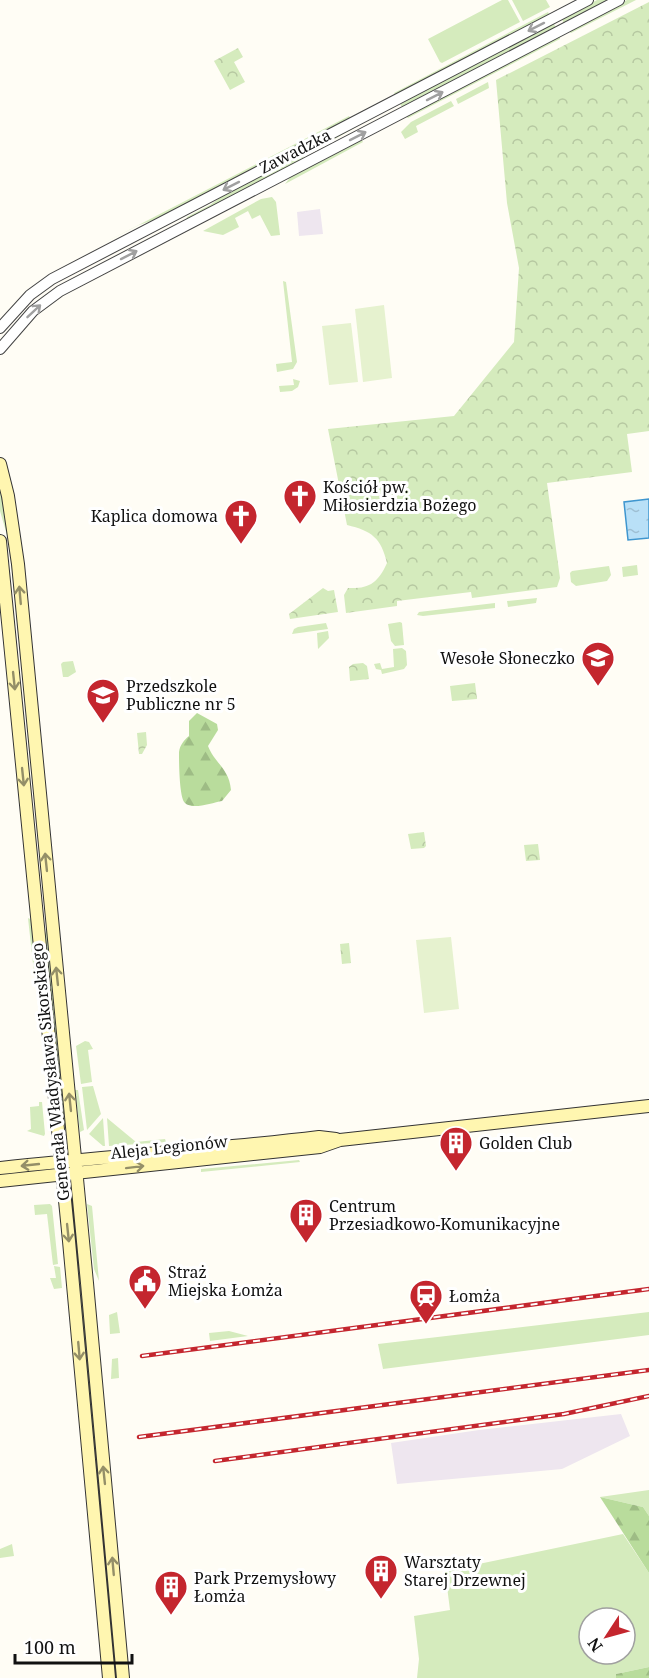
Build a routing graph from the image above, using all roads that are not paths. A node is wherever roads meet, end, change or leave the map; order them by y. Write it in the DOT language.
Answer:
graph roads {
  1 [pos="588,0"];
  2 [pos="619,0"];
  3 [pos="0,328"];
  4 [pos="0,349"];
  5 [pos="0,464"];
  6 [pos="0,541"];
  7 [pos="649,1106"];
  8 [pos="340,1140"];
  9 [pos="75,1160"];
  10 [pos="61,1161"];
  11 [pos="0,1168"];
  12 [pos="77,1174"];
  13 [pos="62,1175"];
  14 [pos="0,1181"];
  15 [pos="109,1678"];
  16 [pos="123,1678"];
  1 -- 3 [label="street, Zawadzka, one-way"];
  4 -- 2 [label="street, Zawadzka, one-way"];
  9 -- 5 [label="main road, Generała Władysława Sikorskiego, one-way"];
  6 -- 10 [label="main road, Generała Władysława Sikorskiego, one-way"];
  7 -- 8 [label="main road, Aleja Legionów"];
  8 -- 9 [label="main road, Aleja Legionów"];
  12 -- 8 [label="main road, Aleja Legionów, one-way"];
  9 -- 10 [label="main road, Aleja Legionów"];
  9 -- 12 [label="main road, Generała Władysława Sikorskiego"];
  10 -- 11 [label="main road, Aleja Legionów, one-way"];
  10 -- 13 [label="main road, Generała Władysława Sikorskiego"];
  12 -- 13 [label="main road, Aleja Legionów"];
  16 -- 12 [label="main road, Generała Władysława Sikorskiego, one-way"];
  13 -- 14 [label="main road, Aleja Legionów"];
  13 -- 15 [label="main road, Generała Władysława Sikorskiego, one-way"];
}
